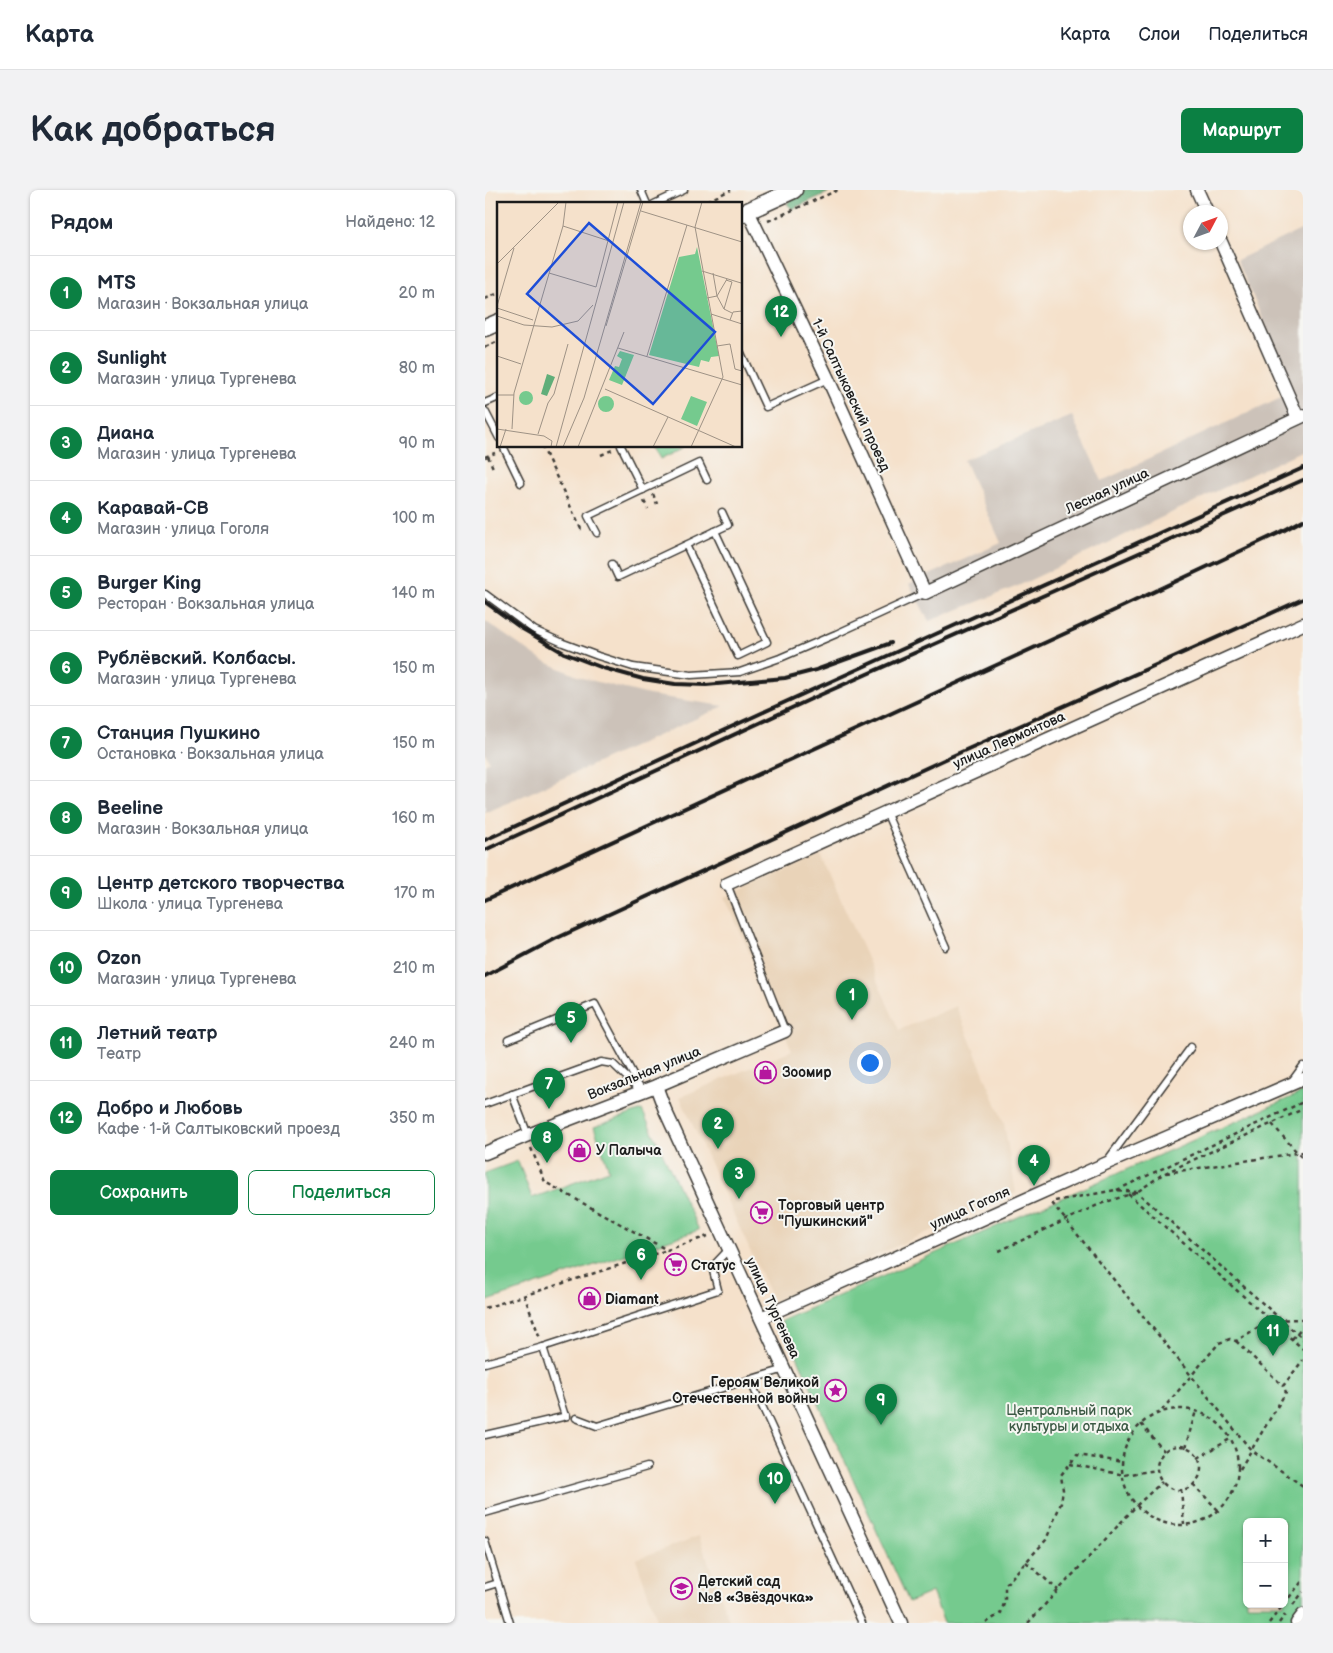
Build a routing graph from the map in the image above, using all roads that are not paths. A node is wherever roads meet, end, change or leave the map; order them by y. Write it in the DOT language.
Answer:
graph roads {
  1 [pos="641,190"];
  2 [pos="684,190"];
  3 [pos="793,190"];
  4 [pos="1197,190"];
  5 [pos="646,202"];
  6 [pos="658,202"];
  7 [pos="1204,205"];
  8 [pos="745,212"];
  9 [pos="1225,250"];
  10 [pos="497,323"];
  11 [pos="485,328"];
  12 [pos="743,357"];
  13 [pos="828,379"];
  14 [pos="497,398"];
  15 [pos="485,403"];
  16 [pos="485,411"];
  17 [pos="1300,417"];
  18 [pos="497,434"];
  19 [pos="504,448"];
  20 [pos="622,448"];
  21 [pos="707,480"];
  22 [pos="521,483"];
  23 [pos="643,490"];
  24 [pos="723,512"];
  25 [pos="715,531"];
  26 [pos="597,533"];
  27 [pos="686,545"];
  28 [pos="611,564"];
  29 [pos="925,593"];
  30 [pos="485,594"];
  31 [pos="1303,624"];
  32 [pos="886,812"];
  33 [pos="727,884"];
  34 [pos="946,947"];
  35 [pos="785,1031"];
  36 [pos="508,1040"];
  37 [pos="1191,1047"];
  38 [pos="1303,1066"];
  39 [pos="1303,1079"];
  40 [pos="656,1086"];
  41 [pos="1288,1086"];
  42 [pos="642,1091"];
  43 [pos="512,1094"];
  44 [pos="485,1104"];
  45 [pos="528,1135"];
  46 [pos="485,1153"];
  47 [pos="1105,1164"];
  48 [pos="729,1249"];
  49 [pos="761,1318"];
  50 [pos="543,1347"];
  51 [pos="485,1364"];
  52 [pos="785,1369"];
  53 [pos="749,1380"];
  54 [pos="576,1418"];
  55 [pos="485,1435"];
  56 [pos="647,1466"];
  57 [pos="485,1513"];
  58 [pos="485,1541"];
  59 [pos="498,1584"];
  60 [pos="485,1587"];
  61 [pos="1303,1615"];
  62 [pos="510,1623"];
  63 [pos="862,1623"];
  64 [pos="901,1623"];
  65 [pos="1297,1623"];
  1 -- 5 [label="lane"];
  2 -- 6 [label="lane"];
  3 -- 8 [label="street"];
  4 -- 7 [label="street"];
  8 -- 13 [label="street, 1-й Салтыковский проезд"];
  9 -- 17 [label="street"];
  10 -- 11 [label="street"];
  12 -- 13 [label="lane"];
  13 -- 29 [label="street, 1-й Салтыковский проезд"];
  14 -- 15 [label="lane"];
  16 -- 18 [label="lane"];
  17 -- 29 [label="street, Лесная улица"];
  19 -- 22 [label="lane"];
  20 -- 23 [label="lane"];
  21 -- 23 [label="lane"];
  23 -- 26 [label="lane"];
  24 -- 25 [label="lane"];
  25 -- 27 [label="lane"];
  25 -- 27 [label="lane"];
  27 -- 28 [label="lane"];
  29 -- 30 [label="lane"];
  31 -- 32 [label="street, улица Лермонтова"];
  32 -- 33 [label="street, улица Лермонтова"];
  32 -- 34 [label="lane"];
  33 -- 35 [label="lane"];
  35 -- 40 [label="street, Вокзальная улица"];
  36 -- 42 [label="lane"];
  37 -- 47 [label="lane"];
  38 -- 41 [label="lane"];
  39 -- 41 [label="street, улица Гоголя"];
  40 -- 42 [label="street, Вокзальная улица"];
  40 -- 48 [label="street, улица Тургенева"];
  41 -- 47 [label="street, улица Гоголя"];
  42 -- 43 [label="lane"];
  42 -- 45 [label="street, Вокзальная улица"];
  43 -- 44 [label="lane"];
  43 -- 45 [label="lane"];
  45 -- 46 [label="street, Вокзальная улица"];
  47 -- 49 [label="street, улица Гоголя"];
  48 -- 49 [label="street, улица Тургенева"];
  48 -- 50 [label="lane"];
  49 -- 52 [label="street, улица Тургенева"];
  50 -- 51 [label="lane"];
  50 -- 55 [label="lane"];
  52 -- 53 [label="lane"];
  52 -- 64 [label="street, улица Тургенева"];
  53 -- 54 [label="lane"];
  53 -- 63 [label="lane"];
  56 -- 57 [label="lane"];
  58 -- 59 [label="lane"];
  59 -- 60 [label="lane"];
  59 -- 62 [label="lane"];
  61 -- 65 [label="street"];
}
